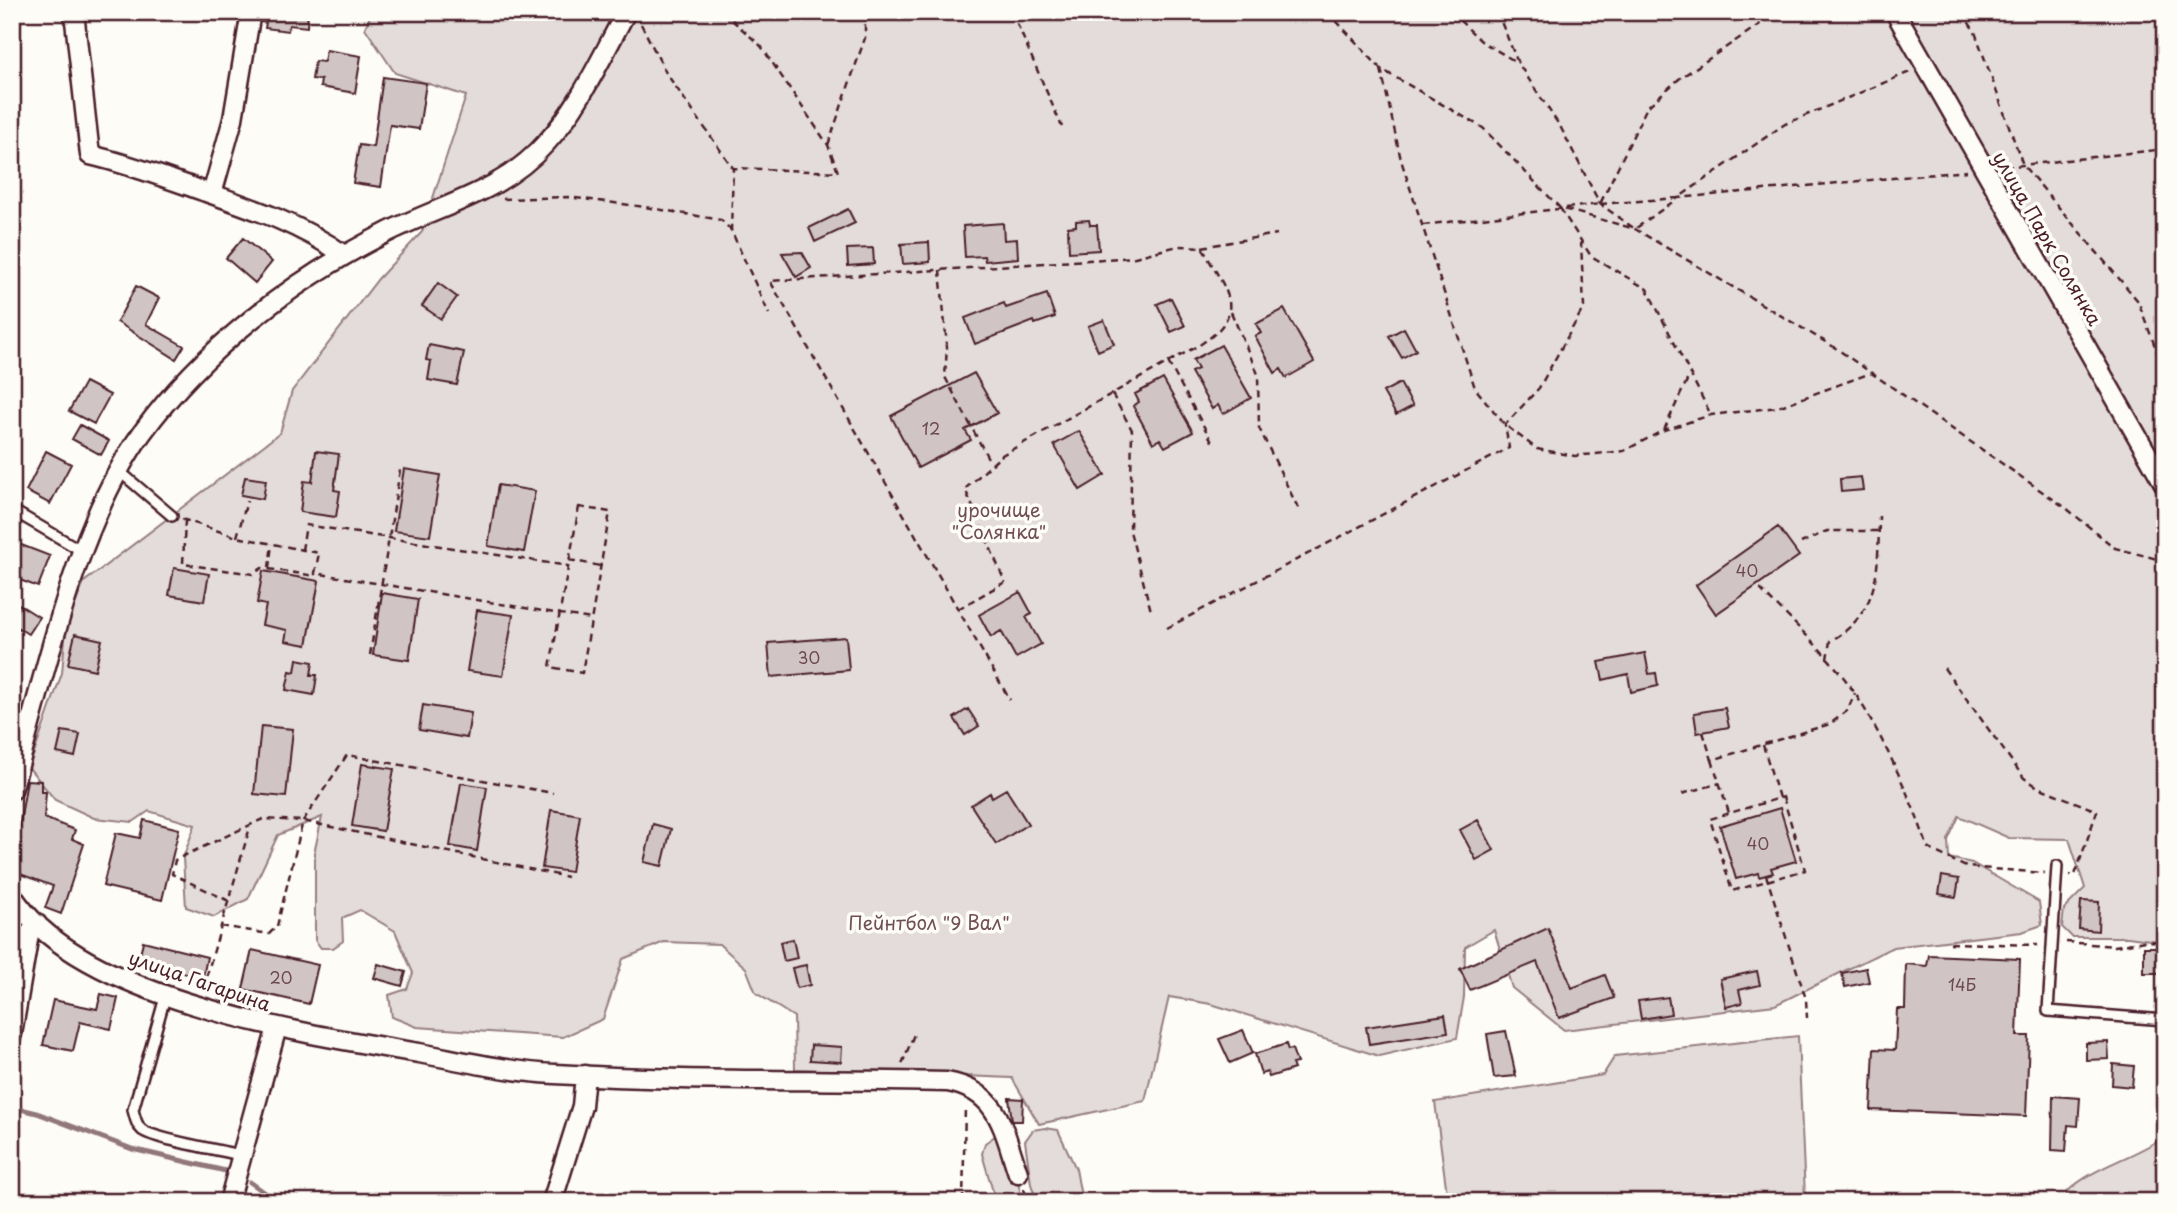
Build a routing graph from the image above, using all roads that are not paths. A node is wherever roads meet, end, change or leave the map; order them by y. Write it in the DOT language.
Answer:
graph roads {
  1 [pos="74,12"];
  2 [pos="251,12"];
  3 [pos="626,12"];
  4 [pos="1895,12"];
  5 [pos="212,194"];
  6 [pos="344,255"];
  7 [pos="118,470"];
  8 [pos="2165,485"];
  9 [pos="12,510"];
  10 [pos="172,516"];
  11 [pos="82,551"];
  12 [pos="12,790"];
  13 [pos="2056,870"];
  14 [pos="12,895"];
  15 [pos="37,924"];
  16 [pos="166,994"];
  17 [pos="2165,1020"];
  18 [pos="277,1027"];
  19 [pos="12,1034"];
  20 [pos="585,1075"];
  21 [pos="243,1156"];
  22 [pos="1018,1172"];
  23 [pos="229,1202"];
  24 [pos="552,1202"];
  1 -- 5 [label="street"];
  2 -- 5 [label="street"];
  3 -- 6 [label="street"];
  4 -- 8 [label="street, улица Парк Солянка"];
  5 -- 6 [label="street"];
  6 -- 7 [label="street"];
  7 -- 10 [label="lane"];
  7 -- 11 [label="street"];
  9 -- 11 [label="lane"];
  11 -- 12 [label="street"];
  13 -- 17 [label="lane"];
  14 -- 15 [label="street, улица Гагарина"];
  15 -- 16 [label="street, улица Гагарина"];
  15 -- 19 [label="street"];
  16 -- 18 [label="street, улица Гагарина"];
  16 -- 21 [label="lane"];
  18 -- 20 [label="street, улица Гагарина"];
  18 -- 21 [label="street"];
  20 -- 22 [label="street, улица Гагарина"];
  20 -- 24 [label="street"];
  21 -- 23 [label="street"];
}
